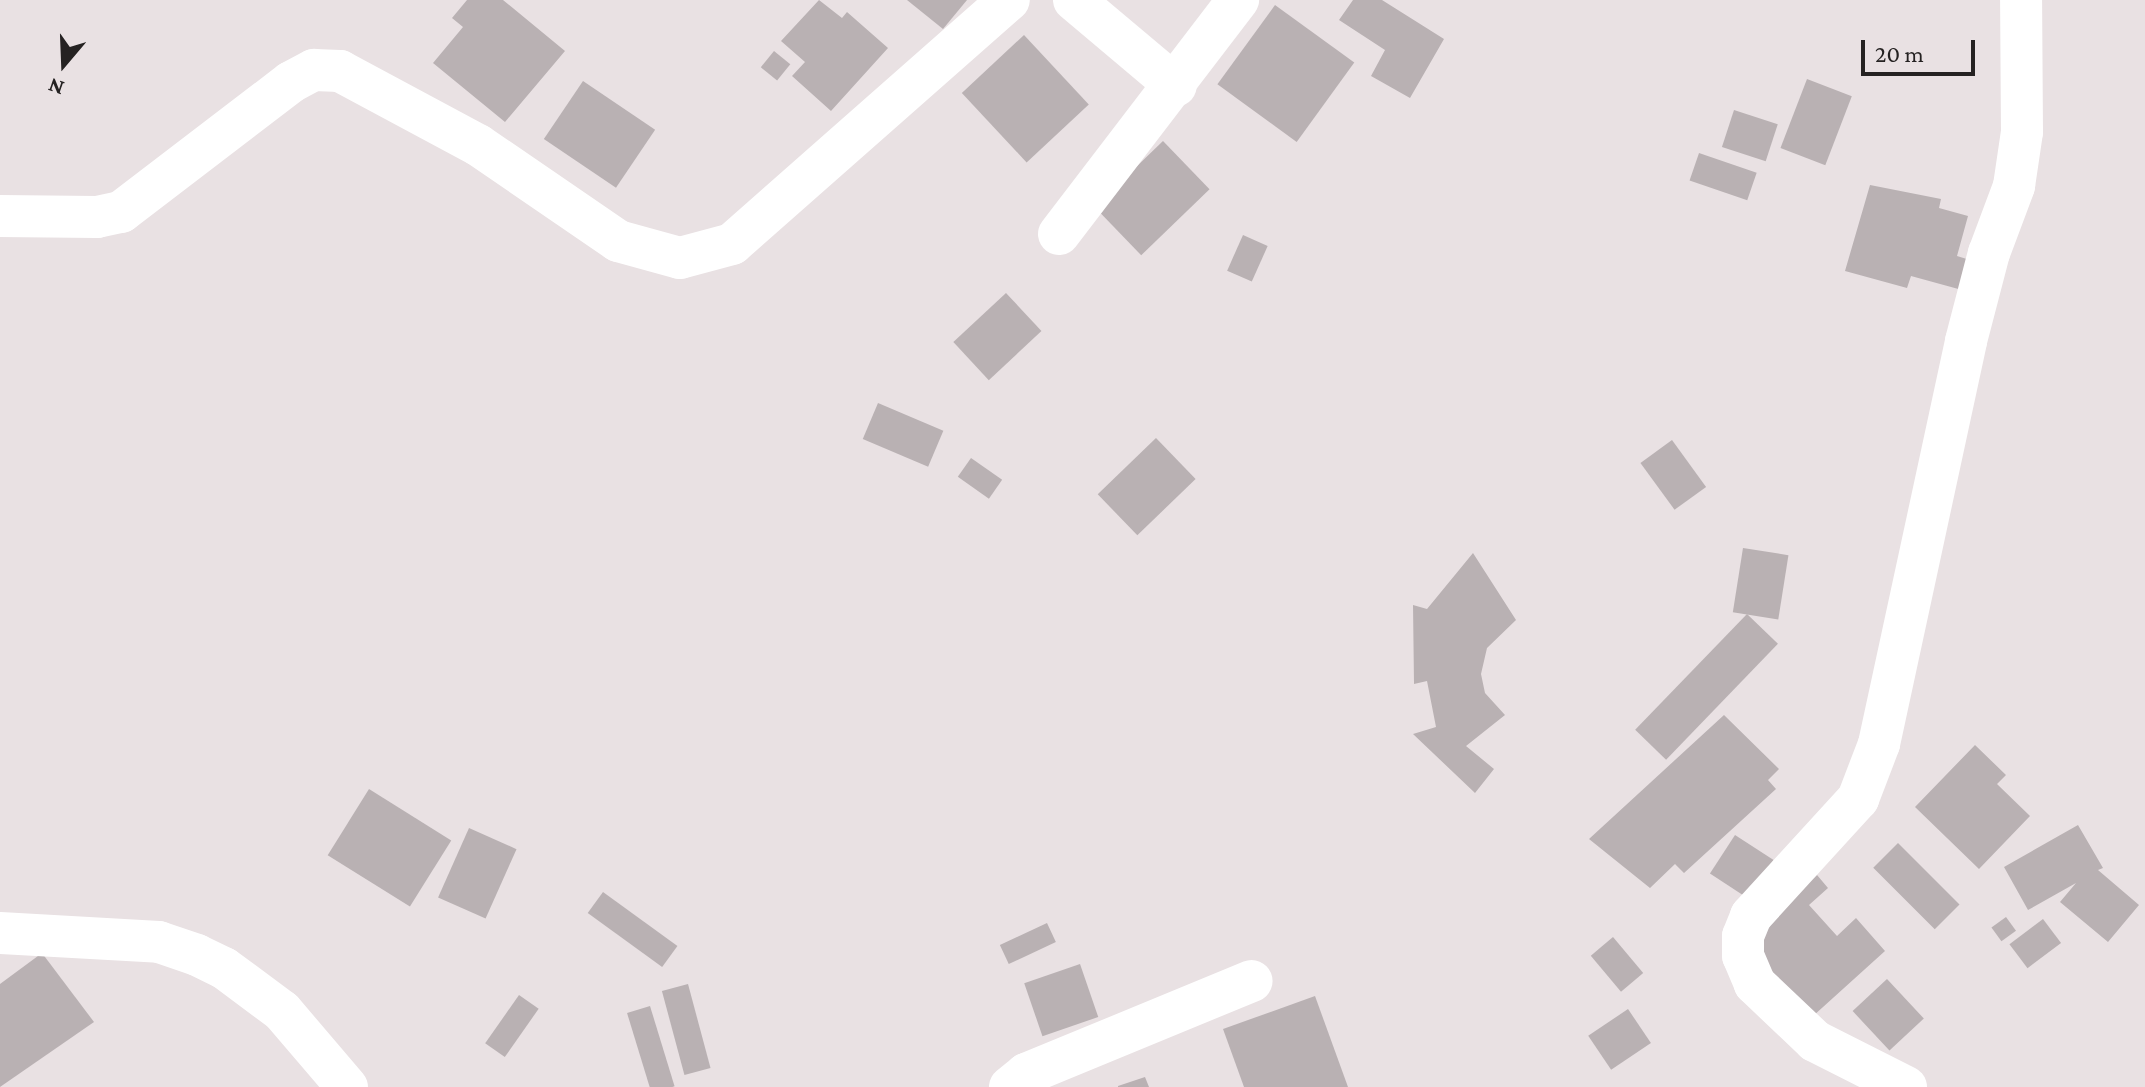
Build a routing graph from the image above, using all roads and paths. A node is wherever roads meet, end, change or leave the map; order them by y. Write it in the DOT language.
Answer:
graph roads {
  1 [pos="1009,0"];
  2 [pos="1074,0"];
  3 [pos="1238,0"];
  4 [pos="2021,0"];
  5 [pos="1176,86"];
  6 [pos="0,216"];
  7 [pos="1059,234"];
  8 [pos="0,933"];
  9 [pos="1252,981"];
  10 [pos="347,1087"];
  11 [pos="1010,1087"];
  12 [pos="1906,1087"];
  1 -- 6 [label="street"];
  2 -- 5 [label="street"];
  3 -- 5 [label="street"];
  4 -- 12 [label="street"];
  5 -- 7 [label="street"];
  8 -- 10 [label="street"];
  9 -- 11 [label="street"];
}
